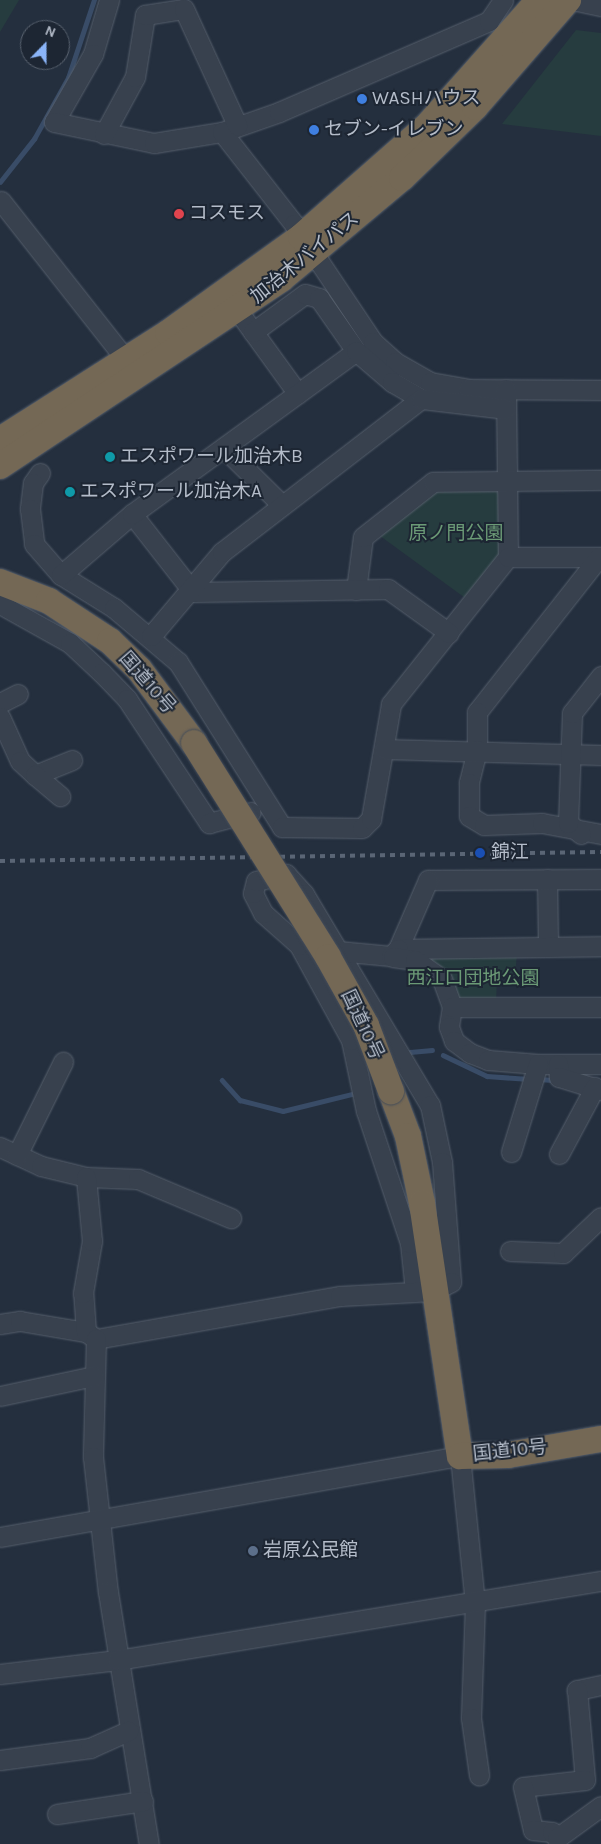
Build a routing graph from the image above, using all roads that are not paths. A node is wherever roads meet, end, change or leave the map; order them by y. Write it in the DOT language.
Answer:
graph roads {
  1 [pos="109,0"];
  2 [pos="502,0"];
  3 [pos="538,0"];
  4 [pos="568,0"];
  5 [pos="572,0"];
  6 [pos="601,6"];
  7 [pos="229,128"];
  8 [pos="104,134"];
  9 [pos="1,201"];
  10 [pos="306,245"];
  11 [pos="238,311"];
  12 [pos="253,332"];
  13 [pos="356,351"];
  14 [pos="126,360"];
  15 [pos="506,389"];
  16 [pos="601,390"];
  17 [pos="298,394"];
  18 [pos="421,399"];
  19 [pos="506,409"];
  20 [pos="0,440"];
  21 [pos="224,448"];
  22 [pos="0,466"];
  23 [pos="40,473"];
  24 [pos="601,480"];
  25 [pos="508,481"];
  26 [pos="282,505"];
  27 [pos="132,514"];
  28 [pos="508,557"];
  29 [pos="600,557"];
  30 [pos="61,575"];
  31 [pos="0,582"];
  32 [pos="356,590"];
  33 [pos="193,592"];
  34 [pos="0,604"];
  35 [pos="449,633"];
  36 [pos="151,636"];
  37 [pos="598,685"];
  38 [pos="18,694"];
  39 [pos="0,703"];
  40 [pos="0,717"];
  41 [pos="384,749"];
  42 [pos="477,750"];
  43 [pos="568,753"];
  44 [pos="601,754"];
  45 [pos="72,760"];
  46 [pos="35,775"];
  47 [pos="60,796"];
  48 [pos="267,808"];
  49 [pos="581,834"];
  50 [pos="601,834"];
  51 [pos="547,879"];
  52 [pos="601,879"];
  53 [pos="548,945"];
  54 [pos="601,946"];
  55 [pos="338,951"];
  56 [pos="395,953"];
  57 [pos="452,1007"];
  58 [pos="601,1007"];
  59 [pos="63,1062"];
  60 [pos="538,1064"];
  61 [pos="558,1064"];
  62 [pos="601,1064"];
  63 [pos="598,1089"];
  64 [pos="0,1147"];
  65 [pos="511,1152"];
  66 [pos="559,1154"];
  67 [pos="17,1155"];
  68 [pos="86,1177"];
  69 [pos="601,1217"];
  70 [pos="231,1218"];
  71 [pos="510,1251"];
  72 [pos="432,1291"];
  73 [pos="0,1324"];
  74 [pos="91,1336"];
  75 [pos="94,1376"];
  76 [pos="0,1396"];
  77 [pos="601,1439"];
  78 [pos="460,1456"];
  79 [pos="103,1520"];
  80 [pos="0,1537"];
  81 [pos="601,1581"];
  82 [pos="475,1603"];
  83 [pos="117,1660"];
  84 [pos="0,1674"];
  85 [pos="601,1685"];
  86 [pos="128,1731"];
  87 [pos="0,1760"];
  88 [pos="479,1775"];
  89 [pos="143,1800"];
  90 [pos="601,1806"];
  91 [pos="57,1814"];
  92 [pos="149,1844"];
  1 -- 8 [label="street"];
  2 -- 7 [label="street"];
  3 -- 10 [label="highway, 加治木バイパス"];
  4 -- 10 [label="highway, 加治木バイパス"];
  5 -- 6 [label="street"];
  7 -- 8 [label="street"];
  7 -- 8 [label="street"];
  7 -- 10 [label="street"];
  9 -- 14 [label="street"];
  10 -- 11 [label="highway, 加治木バイパス"];
  10 -- 14 [label="highway, 加治木バイパス"];
  10 -- 15 [label="street"];
  11 -- 12 [label="street"];
  11 -- 22 [label="highway, 加治木バイパス"];
  12 -- 13 [label="street"];
  12 -- 17 [label="street"];
  13 -- 17 [label="street"];
  13 -- 18 [label="street"];
  14 -- 20 [label="highway, 加治木バイパス"];
  15 -- 16 [label="street"];
  15 -- 19 [label="street"];
  17 -- 21 [label="street"];
  18 -- 19 [label="street"];
  18 -- 26 [label="street"];
  19 -- 25 [label="street"];
  21 -- 26 [label="street"];
  21 -- 27 [label="street"];
  23 -- 30 [label="street"];
  24 -- 25 [label="street"];
  25 -- 28 [label="street"];
  25 -- 32 [label="street"];
  26 -- 33 [label="street"];
  27 -- 30 [label="street"];
  27 -- 33 [label="street"];
  28 -- 29 [label="street"];
  28 -- 35 [label="street"];
  29 -- 42 [label="street"];
  30 -- 36 [label="street"];
  31 -- 72 [label="highway, 国道10号, bridge"];
  32 -- 33 [label="street"];
  32 -- 35 [label="street"];
  33 -- 36 [label="street"];
  34 -- 48 [label="street"];
  35 -- 41 [label="street"];
  36 -- 48 [label="street"];
  37 -- 43 [label="street"];
  38 -- 39 [label="street"];
  40 -- 46 [label="street"];
  41 -- 42 [label="street"];
  41 -- 48 [label="street"];
  42 -- 43 [label="street"];
  42 -- 49 [label="street"];
  43 -- 44 [label="street"];
  43 -- 49 [label="street"];
  45 -- 46 [label="street"];
  46 -- 47 [label="street"];
  49 -- 50 [label="street"];
  51 -- 52 [label="street"];
  51 -- 53 [label="street"];
  51 -- 56 [label="street"];
  53 -- 54 [label="street"];
  53 -- 56 [label="street"];
  55 -- 56 [label="street"];
  55 -- 72 [label="street"];
  55 -- 72 [label="street"];
  56 -- 57 [label="street"];
  57 -- 58 [label="street"];
  57 -- 60 [label="street"];
  59 -- 67 [label="street"];
  60 -- 61 [label="street"];
  60 -- 65 [label="street"];
  61 -- 62 [label="street"];
  61 -- 63 [label="street"];
  63 -- 66 [label="street"];
  64 -- 67 [label="street"];
  67 -- 68 [label="street"];
  68 -- 70 [label="street"];
  68 -- 74 [label="street"];
  69 -- 71 [label="street"];
  72 -- 74 [label="street"];
  72 -- 78 [label="highway, 国道10号"];
  73 -- 74 [label="street"];
  74 -- 75 [label="street"];
  75 -- 76 [label="street"];
  75 -- 79 [label="street"];
  77 -- 78 [label="highway, 国道10号"];
  78 -- 79 [label="street"];
  78 -- 82 [label="street"];
  79 -- 80 [label="street"];
  79 -- 83 [label="street"];
  81 -- 82 [label="street"];
  82 -- 83 [label="street"];
  82 -- 88 [label="street"];
  83 -- 84 [label="street"];
  83 -- 86 [label="street"];
  85 -- 90 [label="street"];
  86 -- 87 [label="street"];
  86 -- 89 [label="street"];
  89 -- 91 [label="street"];
  89 -- 92 [label="street"];
}
